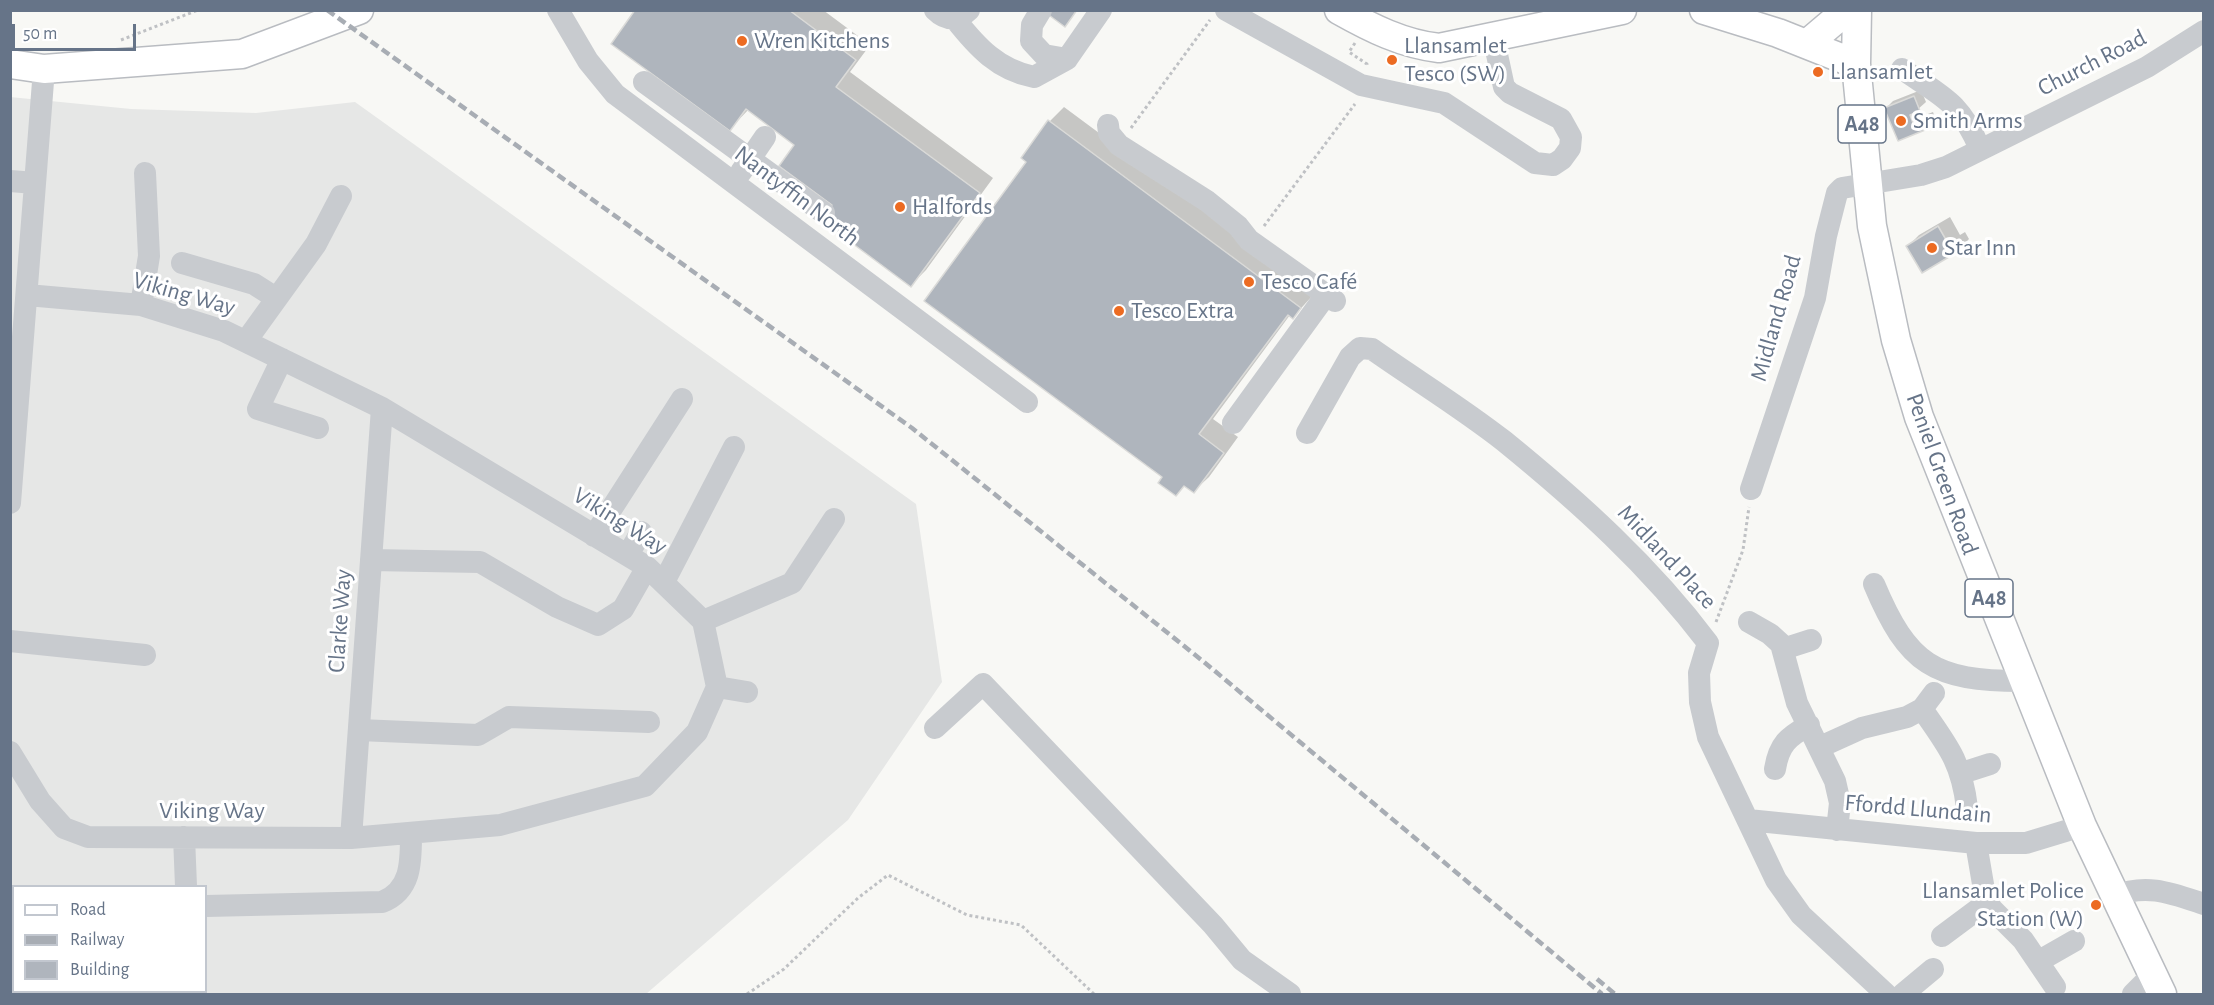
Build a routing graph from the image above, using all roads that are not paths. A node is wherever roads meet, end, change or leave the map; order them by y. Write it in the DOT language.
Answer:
graph roads {
  1 [pos="359,10"];
  2 [pos="558,10"];
  3 [pos="1041,10"];
  4 [pos="1101,10"];
  5 [pos="1339,10"];
  6 [pos="1622,10"];
  7 [pos="1704,10"];
  8 [pos="1847,10"];
  9 [pos="1857,10"];
  10 [pos="953,13"];
  11 [pos="1219,13"];
  12 [pos="2204,31"];
  13 [pos="1493,36"];
  14 [pos="1807,45"];
  15 [pos="1067,59"];
  16 [pos="10,64"];
  17 [pos="1856,64"];
  18 [pos="44,69"];
  19 [pos="1902,69"];
  20 [pos="644,82"];
  21 [pos="1108,125"];
  22 [pos="765,137"];
  23 [pos="1980,150"];
  24 [pos="750,159"];
  25 [pos="145,173"];
  26 [pos="10,181"];
  27 [pos="35,183"];
  28 [pos="734,183"];
  29 [pos="1869,184"];
  30 [pos="341,196"];
  31 [pos="824,213"];
  32 [pos="182,263"];
  33 [pos="27,295"];
  34 [pos="276,298"];
  35 [pos="141,305"];
  36 [pos="246,342"];
  37 [pos="282,359"];
  38 [pos="682,399"];
  39 [pos="1027,402"];
  40 [pos="382,408"];
  41 [pos="1233,423"];
  42 [pos="318,428"];
  43 [pos="1307,433"];
  44 [pos="734,447"];
  45 [pos="12,463"];
  46 [pos="1751,489"];
  47 [pos="10,503"];
  48 [pos="834,519"];
  49 [pos="641,532"];
  50 [pos="594,536"];
  51 [pos="628,555"];
  52 [pos="371,560"];
  53 [pos="655,574"];
  54 [pos="1874,584"];
  55 [pos="703,621"];
  56 [pos="1749,622"];
  57 [pos="1811,640"];
  58 [pos="10,641"];
  59 [pos="1783,649"];
  60 [pos="145,655"];
  61 [pos="2022,681"];
  62 [pos="717,687"];
  63 [pos="747,692"];
  64 [pos="649,722"];
  65 [pos="1809,725"];
  66 [pos="935,728"];
  67 [pos="359,730"];
  68 [pos="1820,747"];
  69 [pos="12,757"];
  70 [pos="1990,764"];
  71 [pos="1775,769"];
  72 [pos="1962,773"];
  73 [pos="1967,808"];
  74 [pos="1748,820"];
  75 [pos="2082,826"];
  76 [pos="1837,830"];
  77 [pos="411,833"];
  78 [pos="184,837"];
  79 [pos="351,838"];
  80 [pos="1976,843"];
  81 [pos="186,885"];
  82 [pos="2114,896"];
  83 [pos="1989,902"];
  84 [pos="2204,904"];
  85 [pos="207,906"];
  86 [pos="1942,936"];
  87 [pos="2074,940"];
  88 [pos="2039,961"];
  89 [pos="1933,969"];
  90 [pos="2055,987"];
  91 [pos="2149,988"];
  92 [pos="1290,994"];
  93 [pos="1886,994"];
  94 [pos="1904,994"];
  1 -- 18 [label="main road"];
  2 -- 28 [label="street, Nantyffin North"];
  3 -- 15 [label="street"];
  4 -- 15 [label="street"];
  5 -- 13 [label="main road"];
  6 -- 13 [label="main road"];
  7 -- 14 [label="main road"];
  8 -- 14 [label="main road"];
  9 -- 17 [label="main road, A48"];
  10 -- 15 [label="street"];
  11 -- 13 [label="street"];
  12 -- 23 [label="street, Church Road"];
  14 -- 17 [label="main road"];
  16 -- 18 [label="main road"];
  17 -- 29 [label="main road, Peniel Green Road / A48"];
  18 -- 27 [label="street"];
  19 -- 23 [label="street"];
  20 -- 24 [label="street"];
  21 -- 41 [label="street"];
  22 -- 24 [label="street"];
  23 -- 29 [label="street, Church Road"];
  24 -- 28 [label="street"];
  24 -- 31 [label="street"];
  25 -- 35 [label="street"];
  26 -- 27 [label="street"];
  27 -- 33 [label="street"];
  28 -- 39 [label="street, Nantyffin North"];
  29 -- 46 [label="street, Midland Road"];
  29 -- 61 [label="main road, Peniel Green Road / A48"];
  30 -- 34 [label="street"];
  32 -- 34 [label="street"];
  33 -- 35 [label="street, Viking Way"];
  33 -- 45 [label="street"];
  34 -- 36 [label="street"];
  35 -- 36 [label="street, Viking Way"];
  36 -- 37 [label="street, Viking Way"];
  37 -- 40 [label="street, Viking Way"];
  37 -- 42 [label="street"];
  38 -- 50 [label="street"];
  40 -- 50 [label="street, Viking Way"];
  40 -- 52 [label="street, Clarke Way"];
  43 -- 74 [label="street, Midland Place"];
  44 -- 53 [label="street"];
  45 -- 47 [label="street"];
  48 -- 55 [label="street"];
  49 -- 51 [label="street"];
  50 -- 51 [label="street, Viking Way"];
  51 -- 53 [label="street, Viking Way"];
  52 -- 53 [label="street"];
  52 -- 67 [label="street, Clarke Way"];
  53 -- 55 [label="street, Viking Way"];
  54 -- 61 [label="street"];
  55 -- 62 [label="street"];
  56 -- 59 [label="street"];
  57 -- 59 [label="street"];
  58 -- 60 [label="street"];
  59 -- 65 [label="street"];
  61 -- 75 [label="main road, Peniel Green Road / A48"];
  62 -- 63 [label="street"];
  62 -- 77 [label="street, Viking Way"];
  64 -- 67 [label="street"];
  65 -- 68 [label="street"];
  65 -- 71 [label="street"];
  66 -- 92 [label="street"];
  67 -- 79 [label="street, Clarke Way"];
  68 -- 72 [label="street"];
  68 -- 76 [label="street"];
  69 -- 78 [label="street, Viking Way"];
  70 -- 72 [label="street"];
  72 -- 73 [label="street"];
  74 -- 76 [label="street, Ffordd Llundain"];
  74 -- 93 [label="street, Midland Place"];
  75 -- 80 [label="street, Ffordd Llundain"];
  75 -- 82 [label="main road, Peniel Green Road / A48"];
  76 -- 80 [label="street, Ffordd Llundain"];
  77 -- 79 [label="street, Viking Way"];
  77 -- 85 [label="street"];
  78 -- 79 [label="street, Viking Way"];
  78 -- 81 [label="street"];
  80 -- 83 [label="street"];
  82 -- 84 [label="street"];
  82 -- 91 [label="main road, Peniel Green Road / A48"];
  83 -- 86 [label="street"];
  83 -- 88 [label="street"];
  87 -- 88 [label="street"];
  88 -- 90 [label="street"];
  89 -- 94 [label="street"];
}
